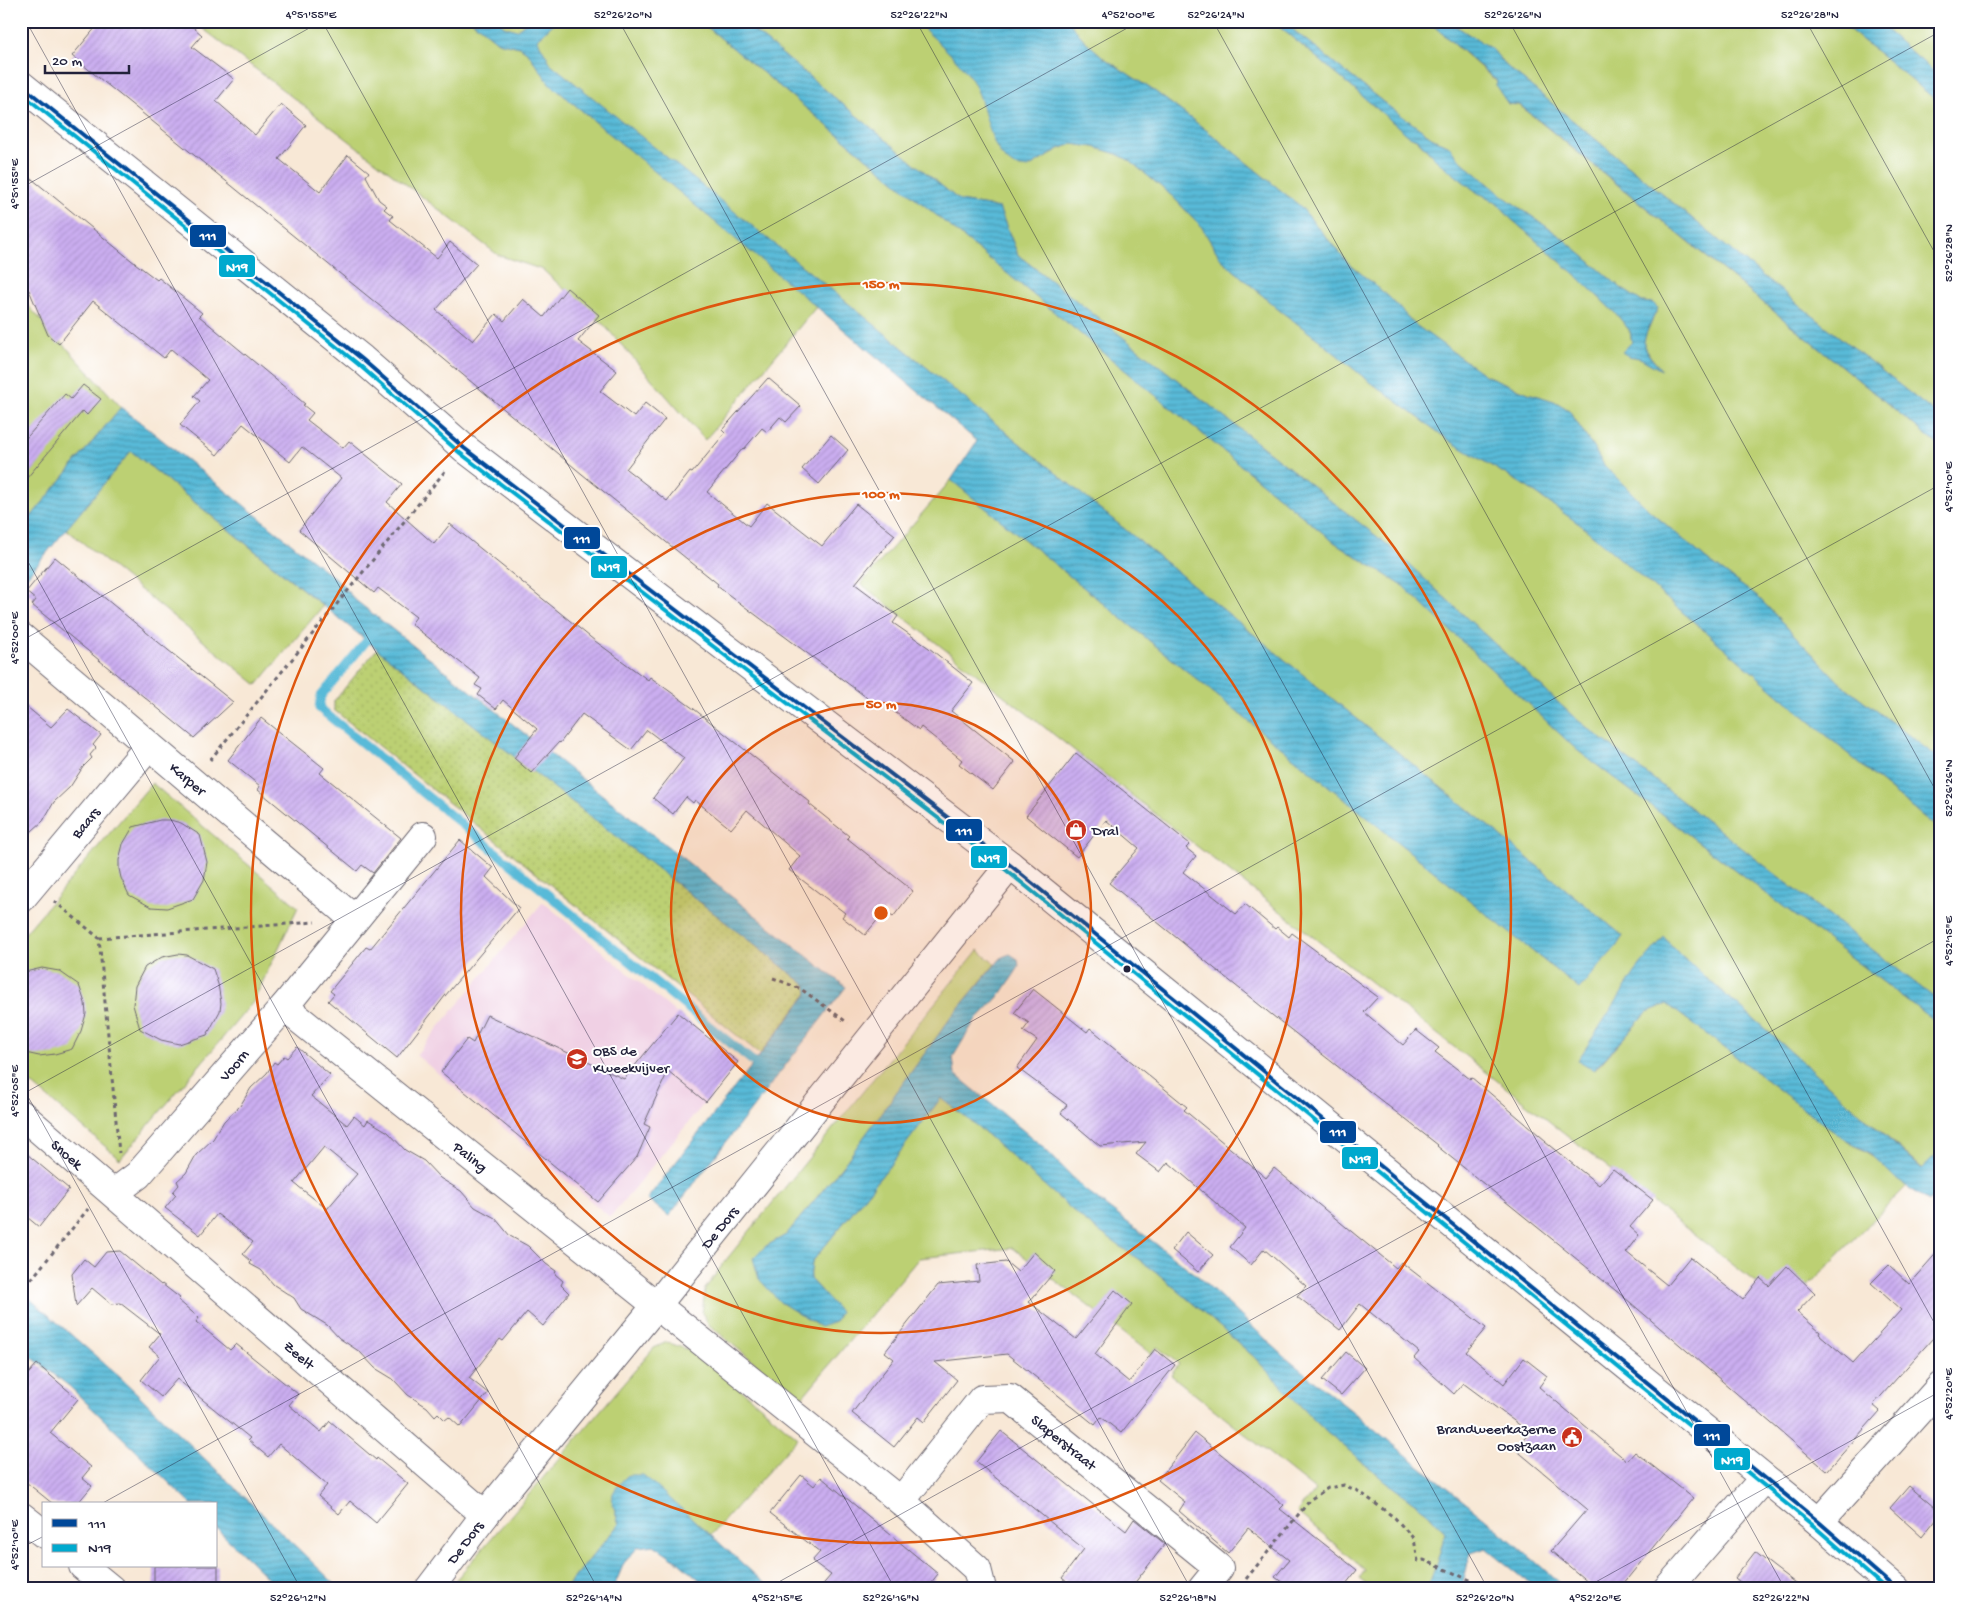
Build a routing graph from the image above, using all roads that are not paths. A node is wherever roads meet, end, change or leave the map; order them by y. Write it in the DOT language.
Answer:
graph roads {
  1 [pos="21,85"];
  2 [pos="21,637"];
  3 [pos="149,746"];
  4 [pos="423,836"];
  5 [pos="1010,866"];
  6 [pos="27,892"];
  7 [pos="354,919"];
  8 [pos="284,1007"];
  9 [pos="21,1114"];
  10 [pos="114,1193"];
  11 [pos="656,1306"];
  12 [pos="1941,1386"];
  13 [pos="1764,1478"];
  14 [pos="901,1501"];
  15 [pos="485,1515"];
  16 [pos="21,1516"];
  17 [pos="1819,1522"];
  18 [pos="42,1532"];
  19 [pos="86,1568"];
  20 [pos="1210,1578"];
  21 [pos="111,1589"];
  22 [pos="429,1589"];
  23 [pos="982,1589"];
  24 [pos="1666,1589"];
  25 [pos="1896,1589"];
  1 -- 5 [label="street"];
  2 -- 3 [label="street, Karper"];
  3 -- 6 [label="street, Baars"];
  3 -- 7 [label="street, Karper"];
  4 -- 7 [label="street, Voorn"];
  5 -- 11 [label="street, De Dors"];
  5 -- 13 [label="street"];
  7 -- 8 [label="street, Voorn"];
  8 -- 10 [label="street, Voorn"];
  8 -- 11 [label="street, Paling"];
  9 -- 10 [label="street, Snoek"];
  10 -- 15 [label="street, Zeelt"];
  11 -- 14 [label="street"];
  11 -- 15 [label="street, De Dors"];
  12 -- 17 [label="street"];
  13 -- 17 [label="street"];
  13 -- 24 [label="street"];
  14 -- 20 [label="street, Slaperstraat"];
  14 -- 23 [label="street"];
  15 -- 22 [label="street, De Dors"];
  16 -- 18 [label="street"];
  17 -- 25 [label="street"];
  19 -- 21 [label="street"];
}
